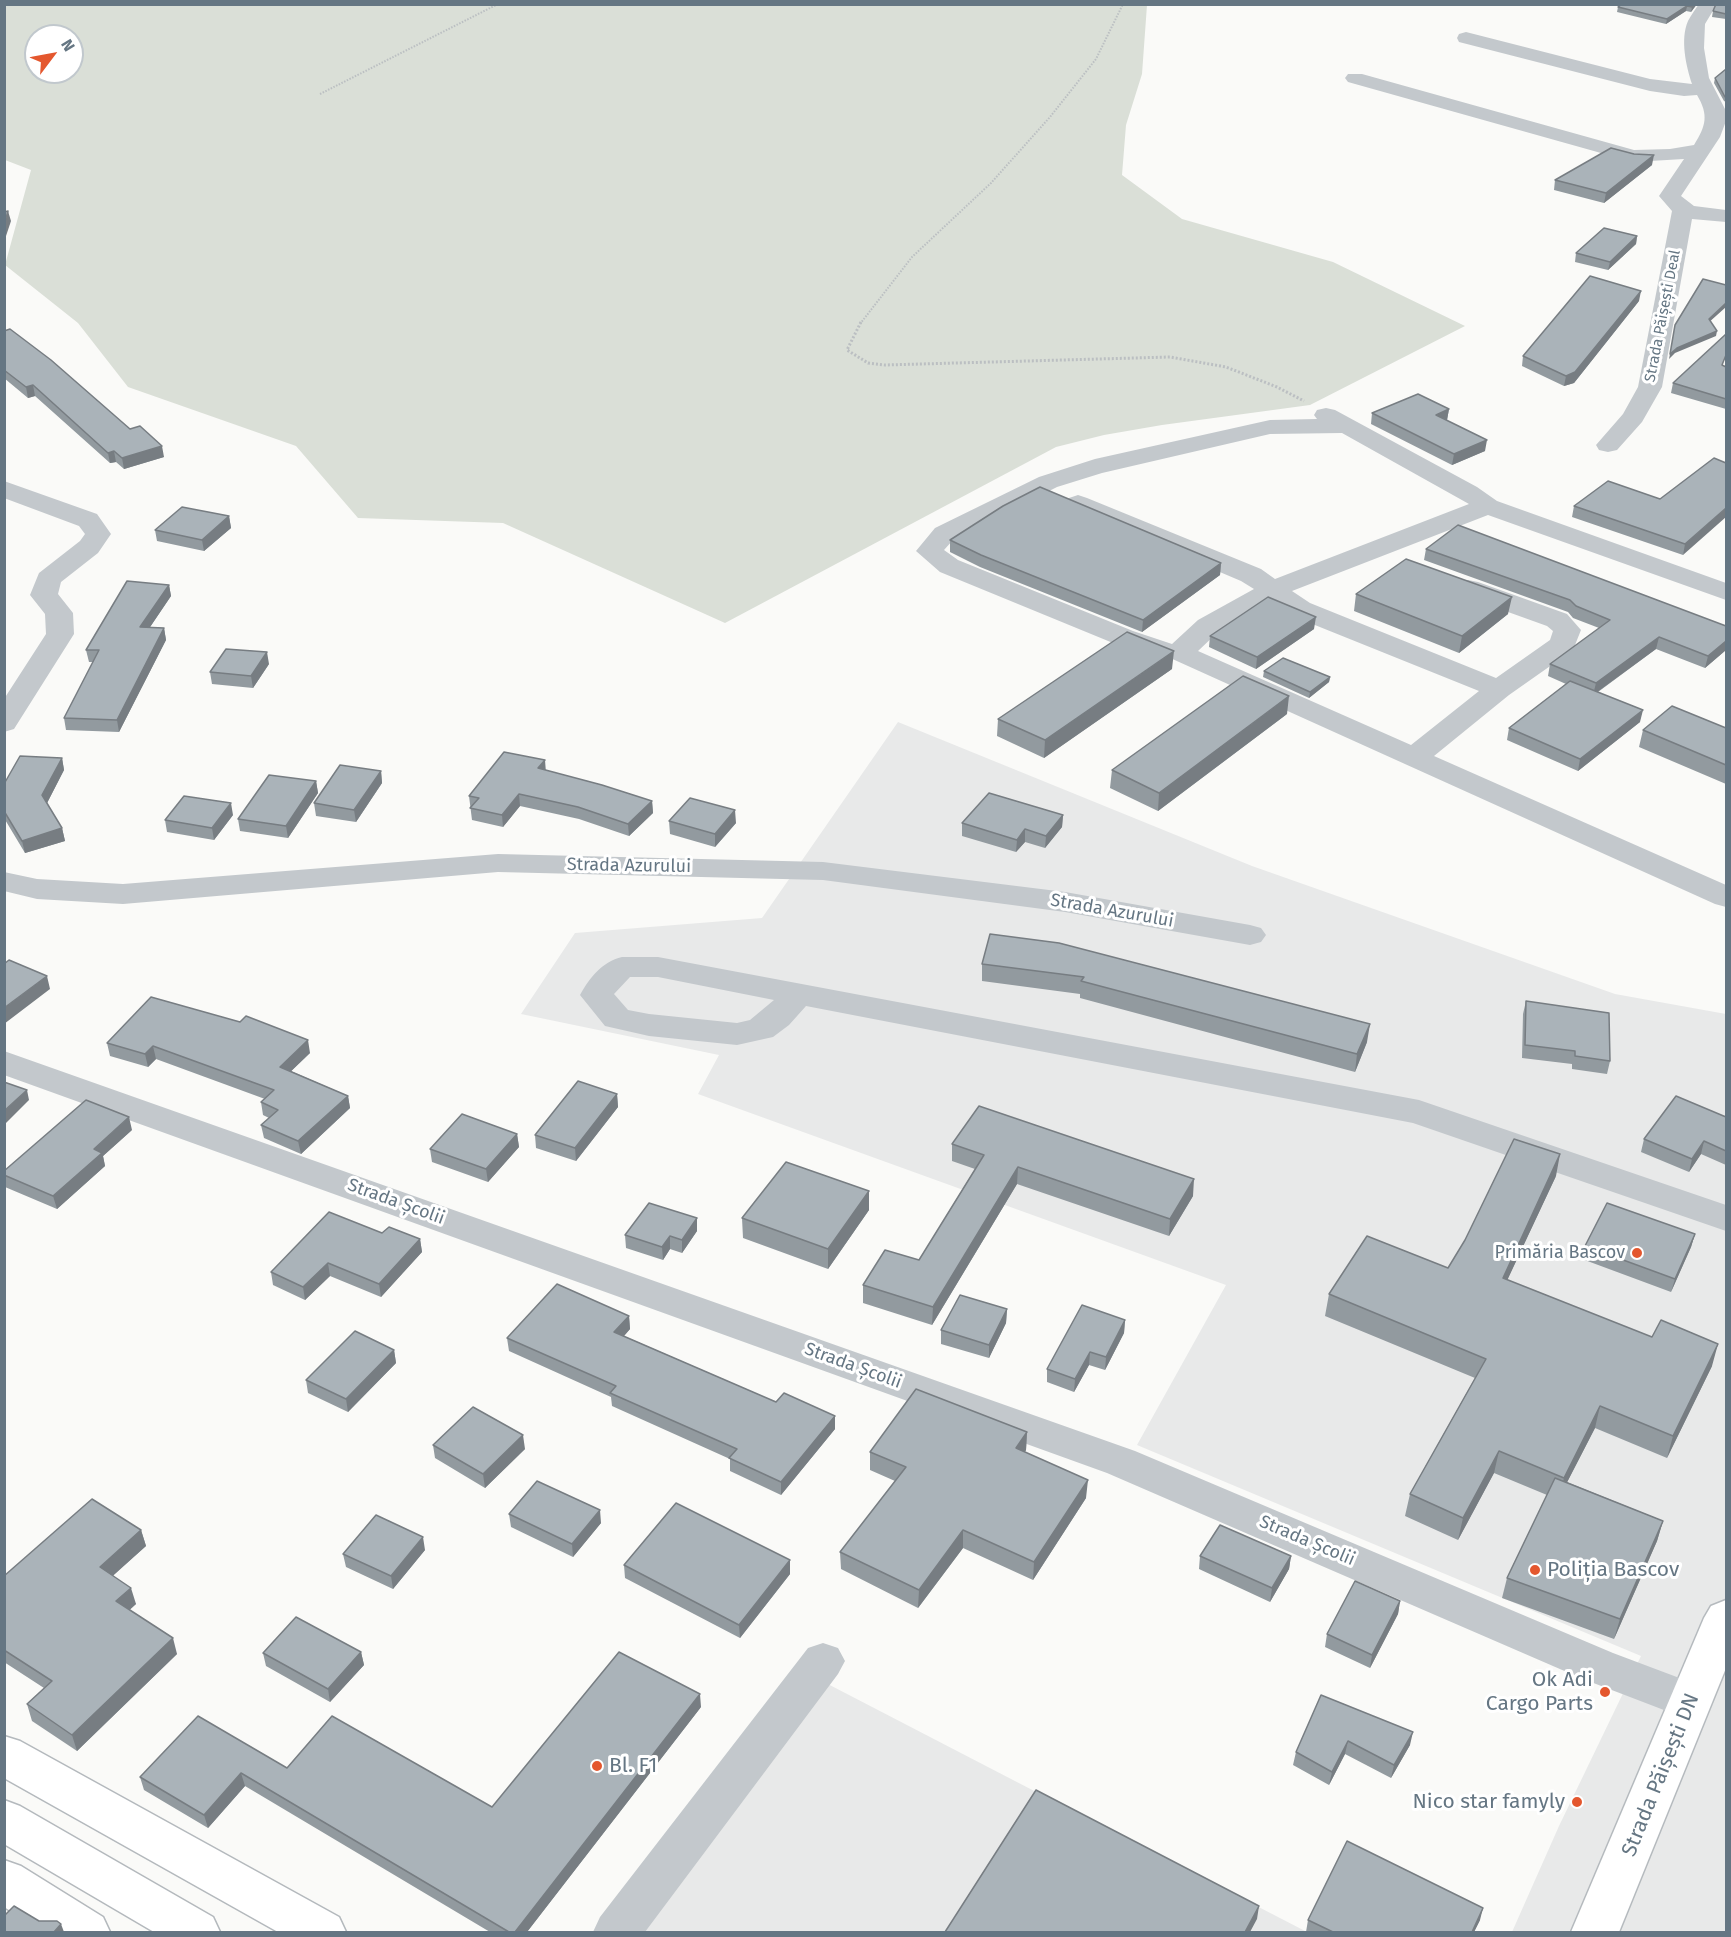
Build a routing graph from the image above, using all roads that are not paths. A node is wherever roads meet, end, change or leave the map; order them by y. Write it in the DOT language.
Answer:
graph roads {
  1 [pos="1708,4"];
  2 [pos="1466,38"];
  3 [pos="1355,78"];
  4 [pos="1703,89"];
  5 [pos="1700,150"];
  6 [pos="1683,210"];
  7 [pos="1726,216"];
  8 [pos="1310,405"];
  9 [pos="1344,426"];
  10 [pos="1608,445"];
  11 [pos="1048,482"];
  12 [pos="4,489"];
  13 [pos="1488,506"];
  14 [pos="1371,552"];
  15 [pos="1404,564"];
  16 [pos="1447,580"];
  17 [pos="1274,589"];
  18 [pos="1726,592"];
  19 [pos="1179,653"];
  20 [pos="1499,689"];
  21 [pos="4,723"];
  22 [pos="1413,758"];
  23 [pos="4,881"];
  24 [pos="1726,897"];
  25 [pos="1250,935"];
  26 [pos="797,994"];
  27 [pos="4,1062"];
  28 [pos="1726,1218"];
  29 [pos="1726,1618"];
  30 [pos="823,1661"];
  31 [pos="1690,1701"];
  32 [pos="4,1755"];
  33 [pos="4,1820"];
  34 [pos="4,1881"];
  35 [pos="86,1932"];
  36 [pos="196,1932"];
  37 [pos="322,1932"];
  38 [pos="617,1932"];
  39 [pos="1595,1932"];
  1 -- 4 [label="street, Strada Păișești Deal"];
  2 -- 4 [label="street"];
  3 -- 5 [label="street"];
  4 -- 5 [label="street, Strada Păișești Deal"];
  5 -- 6 [label="street, Strada Păișești Deal"];
  6 -- 7 [label="street"];
  6 -- 10 [label="street, Strada Păișești Deal"];
  8 -- 9 [label="street"];
  9 -- 11 [label="street"];
  9 -- 13 [label="street"];
  11 -- 17 [label="street"];
  11 -- 19 [label="street"];
  12 -- 21 [label="street"];
  13 -- 14 [label="street"];
  13 -- 18 [label="street"];
  14 -- 15 [label="street"];
  14 -- 17 [label="street"];
  16 -- 20 [label="street"];
  17 -- 19 [label="street"];
  17 -- 20 [label="street"];
  19 -- 22 [label="street"];
  20 -- 22 [label="street"];
  22 -- 24 [label="street"];
  23 -- 25 [label="street, Strada Azurului"];
  26 -- 26 [label="street"];
  26 -- 28 [label="street"];
  27 -- 31 [label="street, Strada Școlii"];
  29 -- 31 [label="main road, Strada Păișești DN"];
  30 -- 38 [label="street"];
  31 -- 39 [label="main road, Strada Păișești DN"];
  32 -- 37 [label="main road"];
  33 -- 36 [label="main road"];
  34 -- 35 [label="main road"];
}
